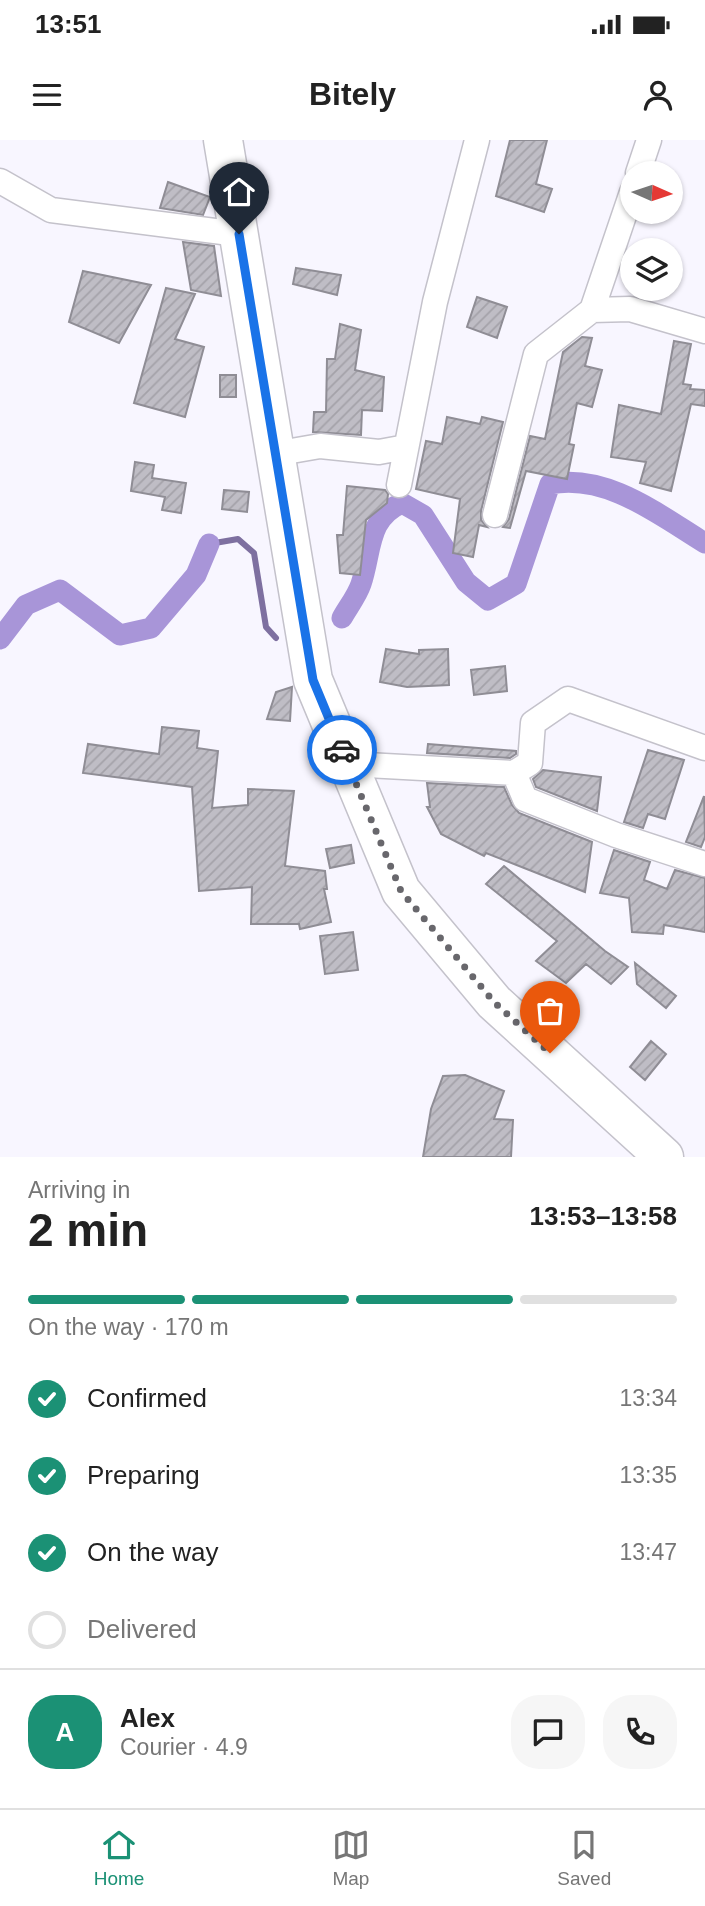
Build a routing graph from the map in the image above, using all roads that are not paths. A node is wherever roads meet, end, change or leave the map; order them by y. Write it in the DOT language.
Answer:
graph roads {
  1 [pos="223,140"];
  2 [pos="477,140"];
  3 [pos="649,140"];
  4 [pos="642,161"];
  5 [pos="0,181"];
  6 [pos="621,224"];
  7 [pos="239,234"];
  8 [pos="592,310"];
  9 [pos="705,331"];
  10 [pos="406,447"];
  11 [pos="274,454"];
  12 [pos="399,485"];
  13 [pos="495,515"];
  14 [pos="705,748"];
  15 [pos="348,764"];
  16 [pos="514,773"];
  17 [pos="705,864"];
  18 [pos="664,1157"];
  1 -- 7 [label="highway"];
  2 -- 10 [label="street"];
  3 -- 4 [label="street"];
  5 -- 7 [label="street"];
  6 -- 8 [label="street"];
  7 -- 11 [label="highway"];
  8 -- 9 [label="street"];
  8 -- 13 [label="street"];
  10 -- 11 [label="street"];
  10 -- 12 [label="street"];
  11 -- 15 [label="highway"];
  14 -- 16 [label="street"];
  15 -- 16 [label="street"];
  15 -- 18 [label="highway"];
  16 -- 17 [label="street"];
}
